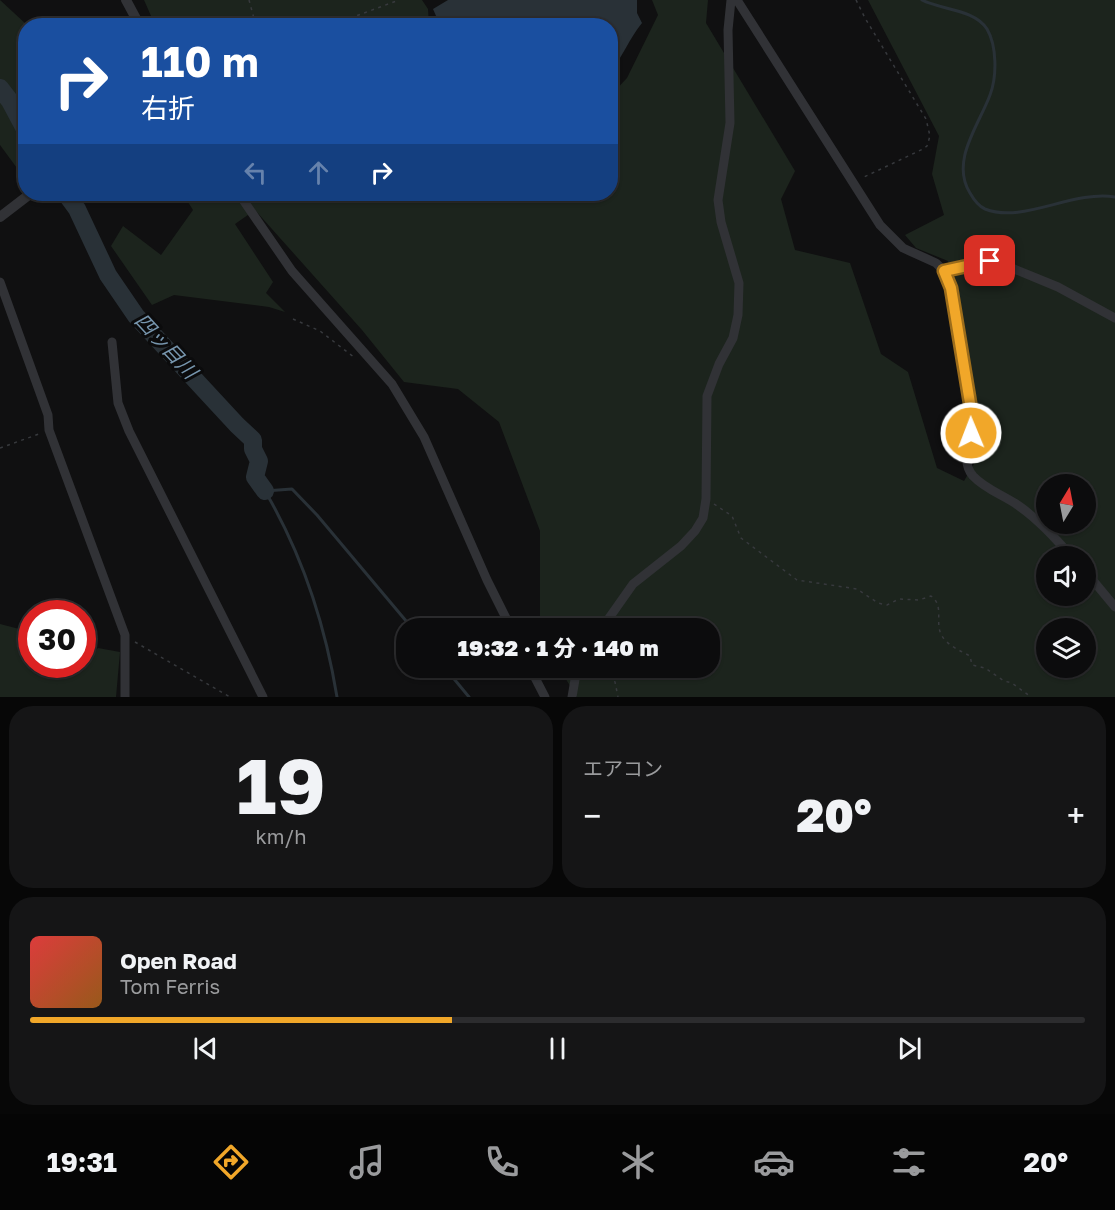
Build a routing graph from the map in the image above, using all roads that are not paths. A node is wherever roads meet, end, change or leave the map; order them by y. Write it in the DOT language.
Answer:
graph roads {
  1 [pos="126,0"];
  2 [pos="731,0"];
  3 [pos="737,0"];
  4 [pos="136,18"];
  5 [pos="21,201"];
  6 [pos="244,201"];
  7 [pos="0,217"];
  8 [pos="944,271"];
  9 [pos="0,282"];
  10 [pos="1115,318"];
  11 [pos="112,342"];
  12 [pos="1062,546"];
  13 [pos="1096,583"];
  14 [pos="1115,607"];
  15 [pos="506,618"];
  16 [pos="609,618"];
  17 [pos="535,678"];
  18 [pos="575,678"];
  19 [pos="124,697"];
  20 [pos="263,697"];
  21 [pos="545,697"];
  22 [pos="572,697"];
  1 -- 4 [label="street"];
  2 -- 16 [label="street"];
  3 -- 8 [label="street"];
  5 -- 7 [label="street"];
  6 -- 15 [label="street"];
  8 -- 10 [label="street"];
  8 -- 12 [label="street"];
  9 -- 19 [label="street"];
  11 -- 20 [label="street"];
  13 -- 14 [label="street"];
  17 -- 21 [label="street"];
  18 -- 22 [label="street"];
}
